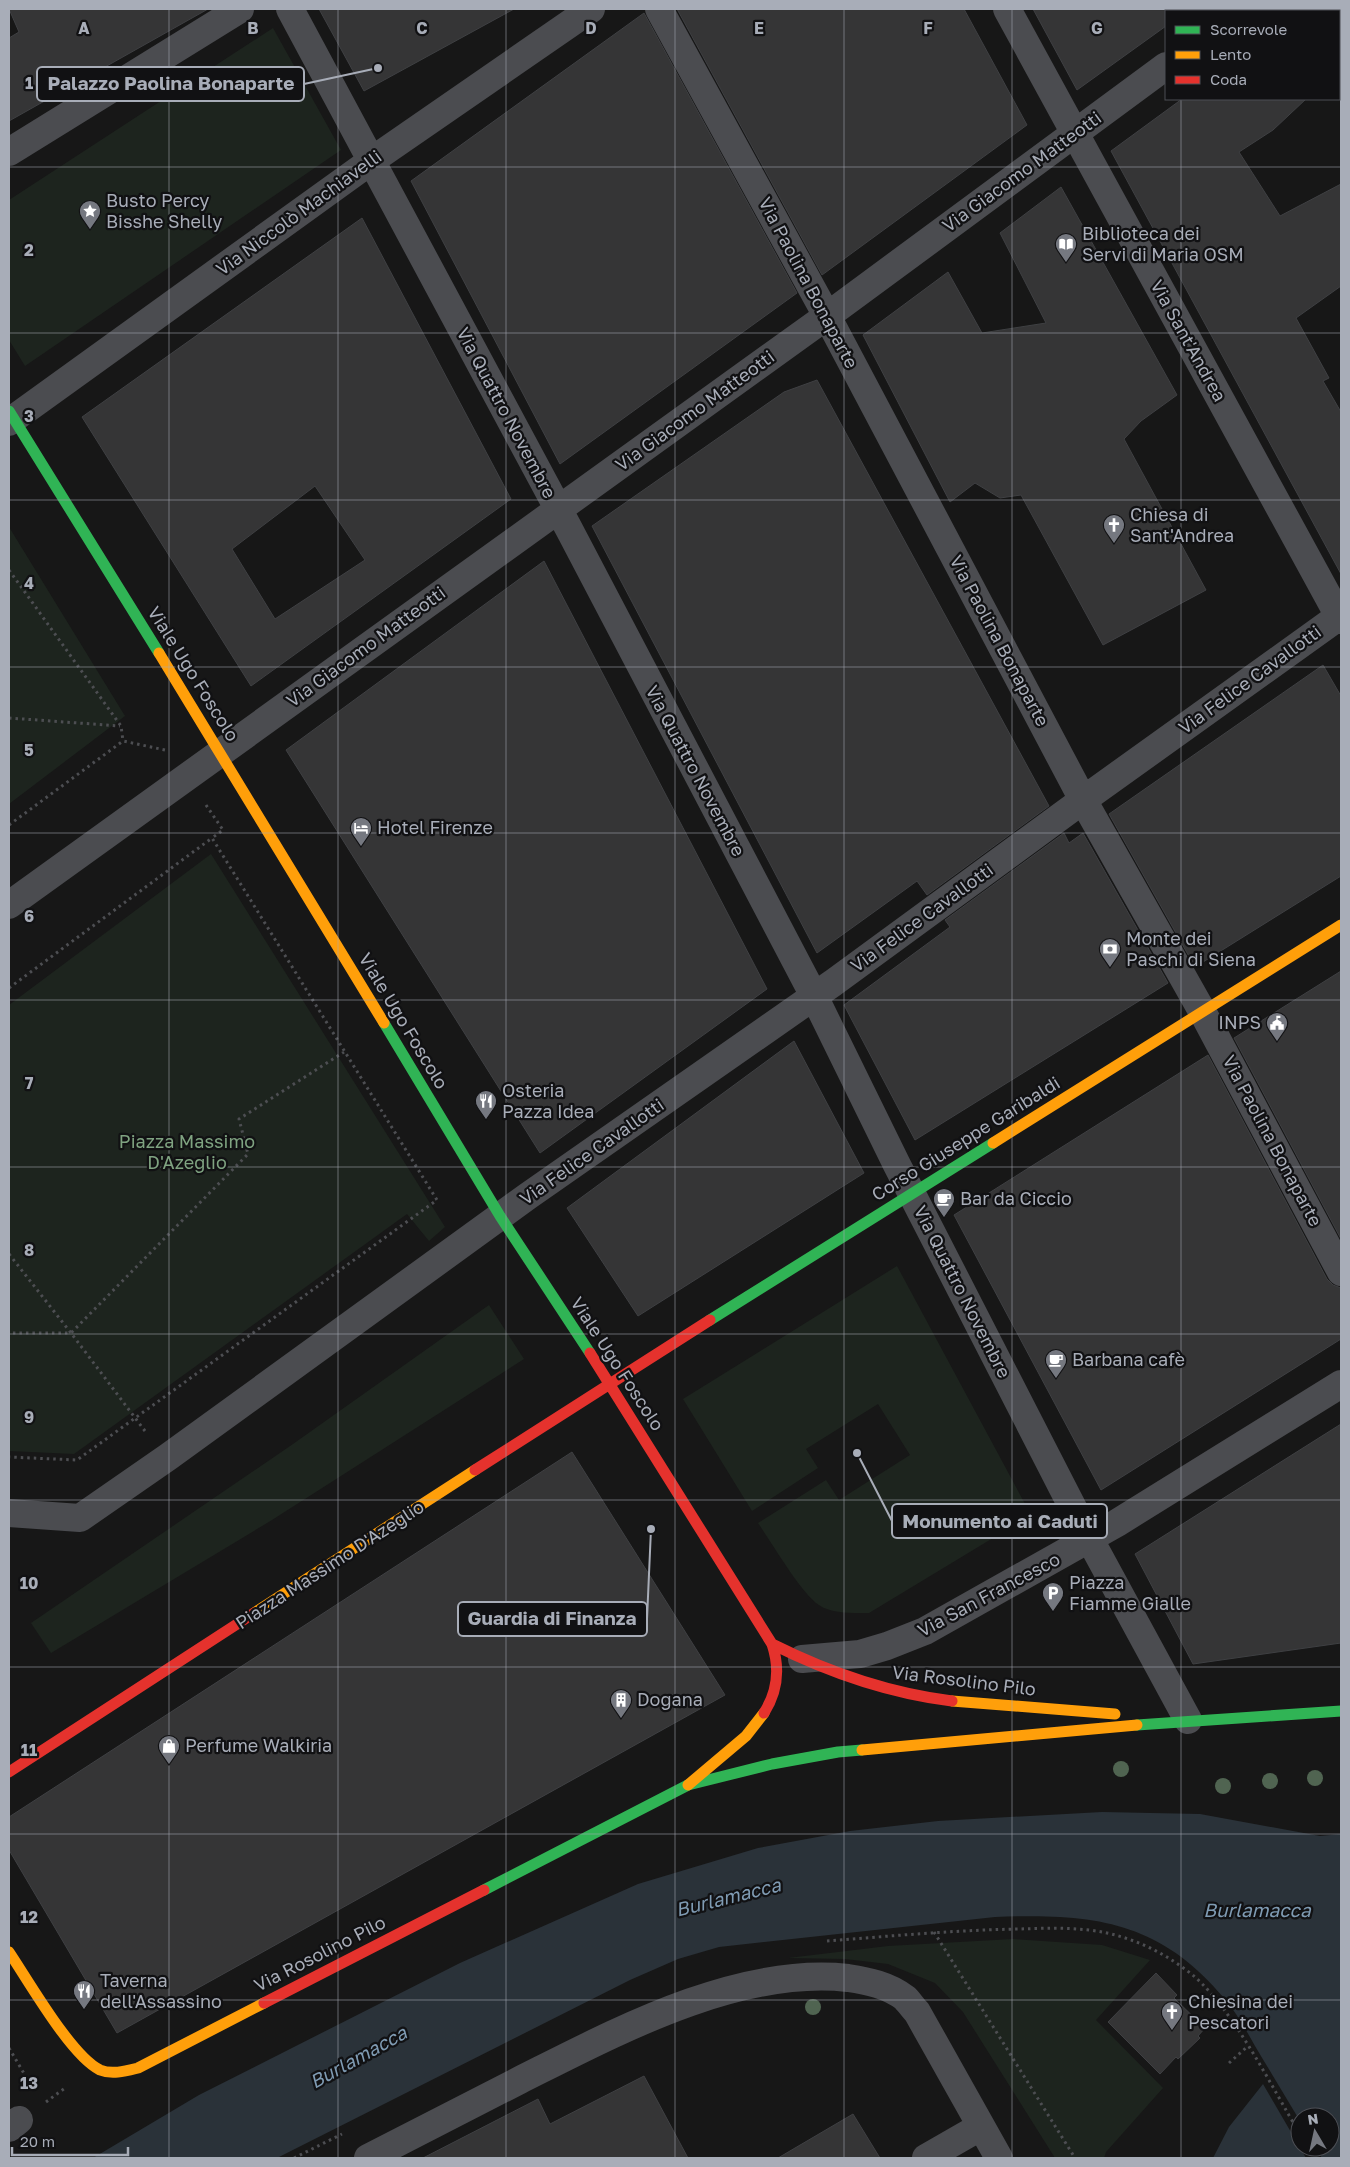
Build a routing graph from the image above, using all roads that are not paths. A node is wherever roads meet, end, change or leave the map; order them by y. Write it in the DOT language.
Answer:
graph roads {
  1 [pos="240,9"];
  2 [pos="290,9"];
  3 [pos="591,9"];
  4 [pos="659,9"];
  5 [pos="1007,9"];
  6 [pos="1165,67"];
  7 [pos="1075,133"];
  8 [pos="9,152"];
  9 [pos="371,161"];
  10 [pos="827,316"];
  11 [pos="10,417"];
  12 [pos="558,509"];
  13 [pos="1341,617"];
  14 [pos="221,752"];
  15 [pos="1083,800"];
  16 [pos="9,905"];
  17 [pos="1341,925"];
  18 [pos="814,996"];
  19 [pos="1202,1011"];
  20 [pos="912,1194"];
  21 [pos="500,1216"];
  22 [pos="1341,1272"];
  23 [pos="609,1383"];
  24 [pos="1341,1384"];
  25 [pos="9,1513"];
  26 [pos="1090,1539"];
  27 [pos="772,1644"];
  28 [pos="802,1659"];
  29 [pos="1341,1711"];
  30 [pos="1188,1720"];
  31 [pos="50,1746"];
  32 [pos="14,1755"];
  33 [pos="9,1772"];
  34 [pos="688,1785"];
  35 [pos="9,1952"];
  36 [pos="980,2127"];
  37 [pos="368,2158"];
  38 [pos="926,2158"];
  39 [pos="999,2158"];
  1 -- 8 [label="street"];
  2 -- 9 [label="street, Via Quattro Novembre"];
  3 -- 9 [label="street, Via Niccolò Machiavelli"];
  4 -- 10 [label="street, Via Paolina Bonaparte"];
  5 -- 7 [label="street, Via Sant'Andrea"];
  6 -- 7 [label="street, Via Giacomo Matteotti"];
  7 -- 10 [label="street, Via Giacomo Matteotti"];
  7 -- 13 [label="street, Via Sant'Andrea"];
  9 -- 11 [label="street, Via Niccolò Machiavelli"];
  9 -- 12 [label="street, Via Quattro Novembre"];
  10 -- 12 [label="street, Via Giacomo Matteotti"];
  10 -- 15 [label="street, Via Paolina Bonaparte"];
  11 -- 14 [label="street, Viale Ugo Foscolo"];
  12 -- 14 [label="street, Via Giacomo Matteotti"];
  12 -- 18 [label="street, Via Quattro Novembre"];
  13 -- 15 [label="street, Via Felice Cavallotti"];
  14 -- 16 [label="street"];
  14 -- 21 [label="street, Viale Ugo Foscolo"];
  15 -- 18 [label="street, Via Felice Cavallotti"];
  15 -- 19 [label="street, Via Paolina Bonaparte"];
  17 -- 19 [label="street, Corso Giuseppe Garibaldi"];
  18 -- 20 [label="street, Via Quattro Novembre"];
  18 -- 21 [label="street, Via Felice Cavallotti"];
  19 -- 20 [label="street, Corso Giuseppe Garibaldi"];
  19 -- 22 [label="street, Via Paolina Bonaparte"];
  20 -- 23 [label="street, Corso Giuseppe Garibaldi"];
  20 -- 26 [label="street, Via Quattro Novembre"];
  21 -- 23 [label="street, Viale Ugo Foscolo"];
  21 -- 25 [label="street"];
  23 -- 27 [label="street, Viale Ugo Foscolo"];
  23 -- 31 [label="street, Piazza Massimo D'Azeglio"];
  24 -- 26 [label="street, Via San Francesco"];
  26 -- 28 [label="street, Via San Francesco"];
  26 -- 30 [label="street"];
  27 -- 28 [label="street, Via Rosolino Pilo"];
  27 -- 34 [label="street, Via Rosolino Pilo"];
  28 -- 30 [label="street, Via Rosolino Pilo"];
  29 -- 30 [label="street, Via Rosolino Pilo"];
  30 -- 34 [label="street, Via Rosolino Pilo"];
  31 -- 32 [label="street, Piazza Massimo D'Azeglio"];
  31 -- 33 [label="street, Piazza Massimo D'Azeglio"];
  34 -- 35 [label="street, Via Rosolino Pilo"];
  36 -- 37 [label="street"];
  36 -- 38 [label="street"];
  36 -- 39 [label="street"];
}
